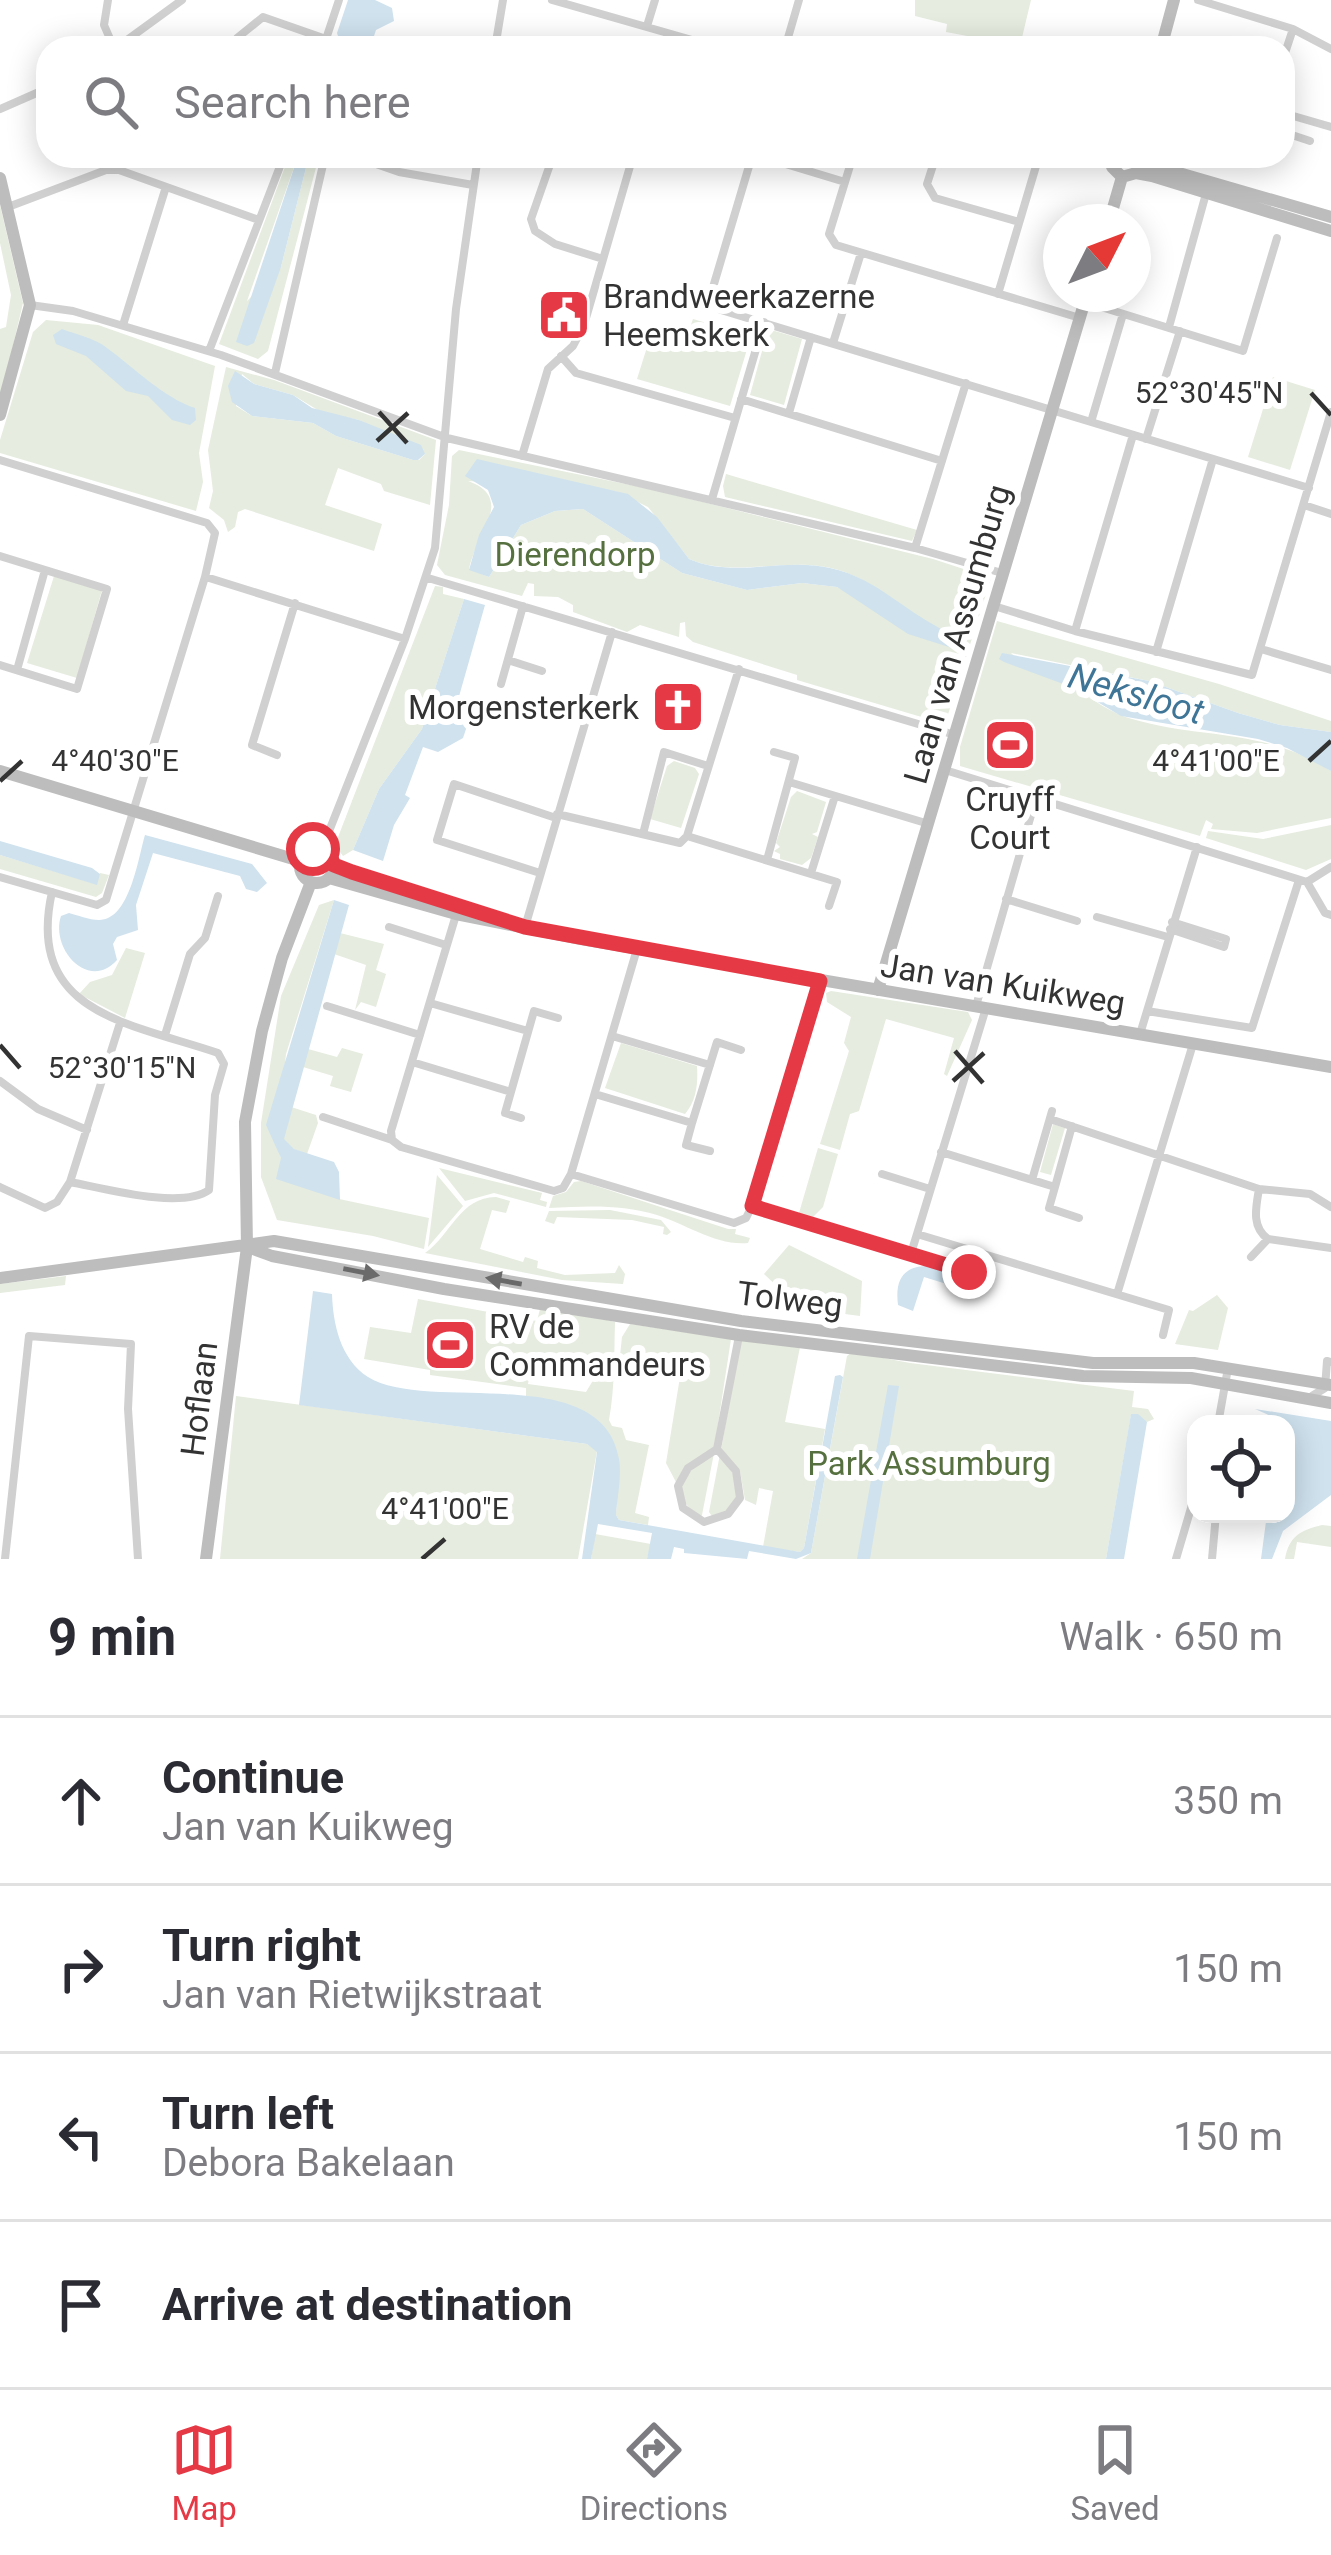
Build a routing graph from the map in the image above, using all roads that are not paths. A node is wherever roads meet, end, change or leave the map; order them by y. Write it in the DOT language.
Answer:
graph roads {
  1 [pos="109,0"];
  2 [pos="182,0"];
  3 [pos="339,0"];
  4 [pos="502,0"];
  5 [pos="552,0"];
  6 [pos="655,0"];
  7 [pos="799,0"];
  8 [pos="1174,0"];
  9 [pos="1198,0"];
  10 [pos="647,26"];
  11 [pos="1293,28"];
  12 [pos="670,34"];
  13 [pos="109,36"];
  14 [pos="132,36"];
  15 [pos="239,36"];
  16 [pos="307,36"];
  17 [pos="328,36"];
  18 [pos="497,36"];
  19 [pos="677,36"];
  20 [pos="788,36"];
  21 [pos="1164,36"];
  22 [pos="1290,36"];
  23 [pos="1331,48"];
  24 [pos="36,94"];
  25 [pos="0,110"];
  26 [pos="1295,117"];
  27 [pos="1331,128"];
  28 [pos="1295,137"];
  29 [pos="1310,141"];
  30 [pos="279,168"];
  31 [pos="322,168"];
  32 [pos="388,168"];
  33 [pos="476,168"];
  34 [pos="549,168"];
  35 [pos="630,168"];
  36 [pos="751,168"];
  37 [pos="797,168"];
  38 [pos="849,168"];
  39 [pos="932,168"];
  40 [pos="1035,168"];
  41 [pos="1135,168"];
  42 [pos="1139,168"];
  43 [pos="0,178"];
  44 [pos="845,182"];
  45 [pos="473,185"];
  46 [pos="1208,187"];
  47 [pos="165,190"];
  48 [pos="1117,204"];
  49 [pos="8,207"];
  50 [pos="1331,217"];
  51 [pos="259,220"];
  52 [pos="1019,222"];
  53 [pos="1331,231"];
  54 [pos="1277,238"];
  55 [pos="861,253"];
  56 [pos="603,259"];
  57 [pos="998,294"];
  58 [pos="30,305"];
  59 [pos="1082,312"];
  60 [pos="1118,312"];
  61 [pos="1123,314"];
  62 [pos="1080,318"];
  63 [pos="764,322"];
  64 [pos="123,326"];
  65 [pos="1168,327"];
  66 [pos="1180,331"];
  67 [pos="811,337"];
  68 [pos="832,343"];
  69 [pos="209,351"];
  70 [pos="561,356"];
  71 [pos="274,374"];
  72 [pos="966,383"];
  73 [pos="741,399"];
  74 [pos="1052,409"];
  75 [pos="1331,412"];
  76 [pos="789,413"];
  77 [pos="0,415"];
  78 [pos="735,418"];
  79 [pos="1091,422"];
  80 [pos="1329,428"];
  81 [pos="1133,435"];
  82 [pos="447,438"];
  83 [pos="1146,439"];
  84 [pos="522,457"];
  85 [pos="1213,459"];
  86 [pos="0,460"];
  87 [pos="942,461"];
  88 [pos="1309,488"];
  89 [pos="712,499"];
  90 [pos="1304,506"];
  91 [pos="1331,514"];
  92 [pos="915,548"];
  93 [pos="0,556"];
  94 [pos="45,570"];
  95 [pos="1002,573"];
  96 [pos="205,577"];
  97 [pos="428,578"];
  98 [pos="295,603"];
  99 [pos="523,606"];
  100 [pos="994,606"];
  101 [pos="612,632"];
  102 [pos="1076,632"];
  103 [pos="405,639"];
  104 [pos="1261,650"];
  105 [pos="1156,652"];
  106 [pos="508,660"];
  107 [pos="0,665"];
  108 [pos="739,669"];
  109 [pos="16,670"];
  110 [pos="1331,670"];
  111 [pos="542,671"];
  112 [pos="501,684"];
  113 [pos="956,735"];
  114 [pos="774,752"];
  115 [pos="277,755"];
  116 [pos="708,766"];
  117 [pos="945,770"];
  118 [pos="0,771"];
  119 [pos="789,782"];
  120 [pos="835,796"];
  121 [pos="1036,798"];
  122 [pos="133,809"];
  123 [pos="557,816"];
  124 [pos="929,824"];
  125 [pos="643,834"];
  126 [pos="687,836"];
  127 [pos="1197,847"];
  128 [pos="322,849"];
  129 [pos="767,860"];
  130 [pos="300,861"];
  131 [pos="1331,868"];
  132 [pos="332,872"];
  133 [pos="540,873"];
  134 [pos="811,874"];
  135 [pos="0,877"];
  136 [pos="1303,881"];
  137 [pos="310,882"];
  138 [pos="52,892"];
  139 [pos="218,896"];
  140 [pos="1006,899"];
  141 [pos="829,906"];
  142 [pos="457,910"];
  143 [pos="1331,915"];
  144 [pos="1097,917"];
  145 [pos="1077,921"];
  146 [pos="389,927"];
  147 [pos="525,927"];
  148 [pos="1170,930"];
  149 [pos="446,945"];
  150 [pos="637,950"];
  151 [pos="820,981"];
  152 [pos="878,990"];
  153 [pos="430,1003"];
  154 [pos="327,1006"];
  155 [pos="981,1008"];
  156 [pos="1147,1011"];
  157 [pos="557,1018"];
  158 [pos="121,1022"];
  159 [pos="528,1031"];
  160 [pos="1140,1034"];
  161 [pos="165,1035"];
  162 [pos="419,1035"];
  163 [pos="612,1036"];
  164 [pos="1193,1044"];
  165 [pos="741,1050"];
  166 [pos="412,1062"];
  167 [pos="710,1065"];
  168 [pos="1331,1067"];
  169 [pos="0,1081"];
  170 [pos="511,1092"];
  171 [pos="595,1094"];
  172 [pos="323,1117"];
  173 [pos="521,1118"];
  174 [pos="692,1123"];
  175 [pos="1072,1126"];
  176 [pos="87,1130"];
  177 [pos="392,1140"];
  178 [pos="710,1151"];
  179 [pos="941,1152"];
  180 [pos="1159,1153"];
  181 [pos="571,1174"];
  182 [pos="882,1174"];
  183 [pos="1033,1180"];
  184 [pos="70,1181"];
  185 [pos="0,1187"];
  186 [pos="1055,1187"];
  187 [pos="930,1189"];
  188 [pos="1259,1189"];
  189 [pos="752,1206"];
  190 [pos="1331,1207"];
  191 [pos="1079,1218"];
  192 [pos="917,1234"];
  193 [pos="1268,1239"];
  194 [pos="247,1246"];
  195 [pos="1331,1248"];
  196 [pos="905,1253"];
  197 [pos="1251,1257"];
  198 [pos="969,1272"];
  199 [pos="0,1278"];
  200 [pos="1112,1294"];
  201 [pos="739,1335"];
  202 [pos="1163,1335"];
  203 [pos="1331,1362"];
  204 [pos="1228,1368"];
  205 [pos="1224,1384"];
  206 [pos="1328,1384"];
  207 [pos="1299,1400"];
  208 [pos="1331,1403"];
  209 [pos="1219,1415"];
  210 [pos="717,1449"];
  211 [pos="5,1497"];
  212 [pos="1187,1522"];
  213 [pos="1215,1523"];
  214 [pos="5,1559"];
  215 [pos="138,1559"];
  216 [pos="206,1559"];
  217 [pos="1176,1559"];
  218 [pos="1212,1559"];
  1 -- 13 [label="street"];
  2 -- 14 [label="street"];
  3 -- 17 [label="street"];
  4 -- 18 [label="street"];
  5 -- 10 [label="street"];
  6 -- 10 [label="street"];
  7 -- 20 [label="street"];
  8 -- 21 [label="street"];
  9 -- 11 [label="street"];
  10 -- 12 [label="street"];
  11 -- 22 [label="street"];
  11 -- 23 [label="street"];
  12 -- 19 [label="street"];
  15 -- 16 [label="street"];
  24 -- 25 [label="street"];
  26 -- 27 [label="street"];
  28 -- 29 [label="street"];
  30 -- 51 [label="street"];
  31 -- 71 [label="street"];
  32 -- 45 [label="street"];
  33 -- 45 [label="street"];
  34 -- 56 [label="street"];
  35 -- 56 [label="street"];
  36 -- 63 [label="street"];
  37 -- 44 [label="street"];
  38 -- 44 [label="street"];
  39 -- 52 [label="street"];
  40 -- 52 [label="street"];
  41 -- 48 [label="street"];
  42 -- 46 [label="street"];
  43 -- 49 [label="street"];
  44 -- 55 [label="street"];
  45 -- 82 [label="street"];
  46 -- 50 [label="street"];
  46 -- 53 [label="street"];
  46 -- 65 [label="street"];
  47 -- 49 [label="street"];
  47 -- 51 [label="street"];
  47 -- 64 [label="street"];
  49 -- 58 [label="street"];
  51 -- 69 [label="street"];
  52 -- 57 [label="street"];
  54 -- 66 [label="street"];
  55 -- 57 [label="street"];
  55 -- 68 [label="street"];
  56 -- 70 [label="street"];
  57 -- 62 [label="street"];
  58 -- 64 [label="street"];
  58 -- 77 [label="street"];
  59 -- 62 [label="street, Laan van Assumburg"];
  60 -- 61 [label="street"];
  61 -- 65 [label="street"];
  61 -- 79 [label="street"];
  62 -- 74 [label="street, Laan van Assumburg"];
  63 -- 67 [label="street"];
  63 -- 73 [label="street"];
  64 -- 69 [label="street"];
  65 -- 66 [label="street"];
  66 -- 83 [label="street"];
  67 -- 68 [label="street"];
  67 -- 76 [label="street"];
  68 -- 72 [label="street"];
  69 -- 71 [label="street"];
  70 -- 78 [label="street"];
  70 -- 84 [label="street"];
  71 -- 82 [label="street"];
  72 -- 74 [label="street"];
  72 -- 87 [label="street"];
  73 -- 76 [label="street"];
  73 -- 78 [label="street"];
  74 -- 79 [label="street"];
  74 -- 95 [label="street, Laan van Assumburg"];
  75 -- 80 [label="street"];
  76 -- 87 [label="street"];
  78 -- 89 [label="street"];
  79 -- 81 [label="street"];
  80 -- 88 [label="street"];
  81 -- 83 [label="street"];
  81 -- 102 [label="street"];
  82 -- 84 [label="street"];
  82 -- 97 [label="street"];
  83 -- 85 [label="street"];
  84 -- 89 [label="street"];
  85 -- 88 [label="street"];
  85 -- 105 [label="street"];
  86 -- 96 [label="street"];
  87 -- 92 [label="street"];
  88 -- 90 [label="street"];
  89 -- 92 [label="street"];
  90 -- 91 [label="street"];
  90 -- 104 [label="street"];
  92 -- 95 [label="street"];
  93 -- 94 [label="street"];
  94 -- 109 [label="street"];
  94 -- 109 [label="street"];
  95 -- 100 [label="street, Laan van Assumburg"];
  96 -- 98 [label="street"];
  96 -- 122 [label="street"];
  97 -- 99 [label="street"];
  97 -- 103 [label="street"];
  98 -- 103 [label="street"];
  98 -- 115 [label="street"];
  99 -- 101 [label="street"];
  99 -- 106 [label="street"];
  100 -- 102 [label="street"];
  100 -- 113 [label="street, Laan van Assumburg"];
  101 -- 108 [label="street"];
  101 -- 123 [label="street"];
  102 -- 105 [label="street"];
  103 -- 128 [label="street"];
  104 -- 105 [label="street"];
  104 -- 110 [label="street"];
  106 -- 111 [label="street"];
  106 -- 112 [label="street"];
  107 -- 109 [label="street"];
  108 -- 113 [label="street"];
  108 -- 116 [label="street"];
  113 -- 117 [label="street, Laan van Assumburg"];
  114 -- 119 [label="street"];
  116 -- 125 [label="street"];
  116 -- 126 [label="street"];
  117 -- 121 [label="street"];
  117 -- 124 [label="street, Laan van Assumburg"];
  118 -- 122 [label="street"];
  119 -- 120 [label="street"];
  119 -- 129 [label="street"];
  120 -- 124 [label="street"];
  120 -- 134 [label="street"];
  121 -- 127 [label="street"];
  121 -- 140 [label="street"];
  122 -- 130 [label="street"];
  122 -- 138 [label="street"];
  123 -- 125 [label="street"];
  123 -- 133 [label="street"];
  123 -- 133 [label="street"];
  124 -- 152 [label="street, Laan van Assumburg"];
  125 -- 126 [label="street"];
  126 -- 129 [label="street"];
  127 -- 136 [label="street"];
  127 -- 148 [label="street"];
  128 -- 130 [label="street"];
  128 -- 132 [label="street"];
  129 -- 134 [label="street"];
  130 -- 137 [label="street"];
  131 -- 136 [label="street"];
  132 -- 137 [label="street"];
  132 -- 142 [label="street, Jan van Kuikweg"];
  133 -- 147 [label="street"];
  134 -- 141 [label="street"];
  135 -- 138 [label="street"];
  136 -- 143 [label="street"];
  136 -- 156 [label="street, Jan van Kuikweg"];
  137 -- 194 [label="street, Hoflaan"];
  138 -- 158 [label="street"];
  139 -- 161 [label="street"];
  140 -- 145 [label="street"];
  140 -- 155 [label="street"];
  142 -- 147 [label="street, Jan van Kuikweg"];
  142 -- 149 [label="street"];
  144 -- 148 [label="street"];
  146 -- 149 [label="street"];
  147 -- 150 [label="street, Jan van Kuikweg"];
  148 -- 148 [label="street"];
  148 -- 156 [label="street"];
  149 -- 153 [label="street"];
  150 -- 151 [label="street, Jan van Kuikweg"];
  150 -- 163 [label="street"];
  151 -- 152 [label="street, Jan van Kuikweg"];
  151 -- 189 [label="street"];
  152 -- 155 [label="street, Jan van Kuikweg"];
  153 -- 159 [label="street"];
  153 -- 162 [label="street"];
  154 -- 162 [label="street"];
  155 -- 160 [label="street, Jan van Kuikweg"];
  155 -- 179 [label="street"];
  156 -- 160 [label="street"];
  157 -- 159 [label="street"];
  158 -- 161 [label="street"];
  158 -- 176 [label="street"];
  159 -- 170 [label="street"];
  160 -- 164 [label="street, Jan van Kuikweg"];
  161 -- 184 [label="street"];
  162 -- 166 [label="street"];
  163 -- 167 [label="street"];
  163 -- 171 [label="street"];
  164 -- 168 [label="street, Jan van Kuikweg"];
  164 -- 180 [label="street"];
  165 -- 167 [label="street"];
  166 -- 170 [label="street"];
  166 -- 177 [label="street"];
  167 -- 174 [label="street"];
  169 -- 176 [label="street"];
  170 -- 173 [label="street"];
  171 -- 174 [label="street"];
  171 -- 181 [label="street"];
  172 -- 177 [label="street"];
  174 -- 178 [label="street"];
  175 -- 180 [label="street"];
  175 -- 183 [label="street"];
  175 -- 186 [label="street"];
  176 -- 184 [label="street"];
  177 -- 181 [label="street"];
  179 -- 183 [label="street"];
  179 -- 187 [label="street"];
  180 -- 188 [label="street"];
  180 -- 200 [label="street"];
  181 -- 189 [label="street"];
  182 -- 187 [label="street"];
  183 -- 186 [label="street"];
  184 -- 185 [label="street"];
  186 -- 191 [label="street"];
  187 -- 192 [label="street"];
  188 -- 190 [label="street"];
  188 -- 193 [label="street"];
  189 -- 196 [label="street"];
  192 -- 196 [label="street"];
  192 -- 200 [label="street"];
  193 -- 195 [label="street"];
  193 -- 197 [label="street"];
  194 -- 199 [label="street, Tolweg"];
  194 -- 201 [label="street, Tolweg, one-way"];
  204 -- 194 [label="street, Tolweg, one-way"];
  194 -- 216 [label="street, Hoflaan"];
  196 -- 198 [label="street"];
  200 -- 202 [label="street"];
  201 -- 205 [label="street, Tolweg"];
  201 -- 210 [label="street, Tolweg"];
  203 -- 206 [label="street"];
  204 -- 205 [label="street"];
  204 -- 206 [label="street, Tolweg"];
  205 -- 207 [label="street, Tolweg"];
  205 -- 209 [label="street"];
  206 -- 207 [label="street"];
  207 -- 208 [label="street, Tolweg"];
  210 -- 210 [label="street"];
  211 -- 214 [label="street"];
  211 -- 215 [label="street"];
  212 -- 217 [label="street"];
  213 -- 218 [label="street"];
}
